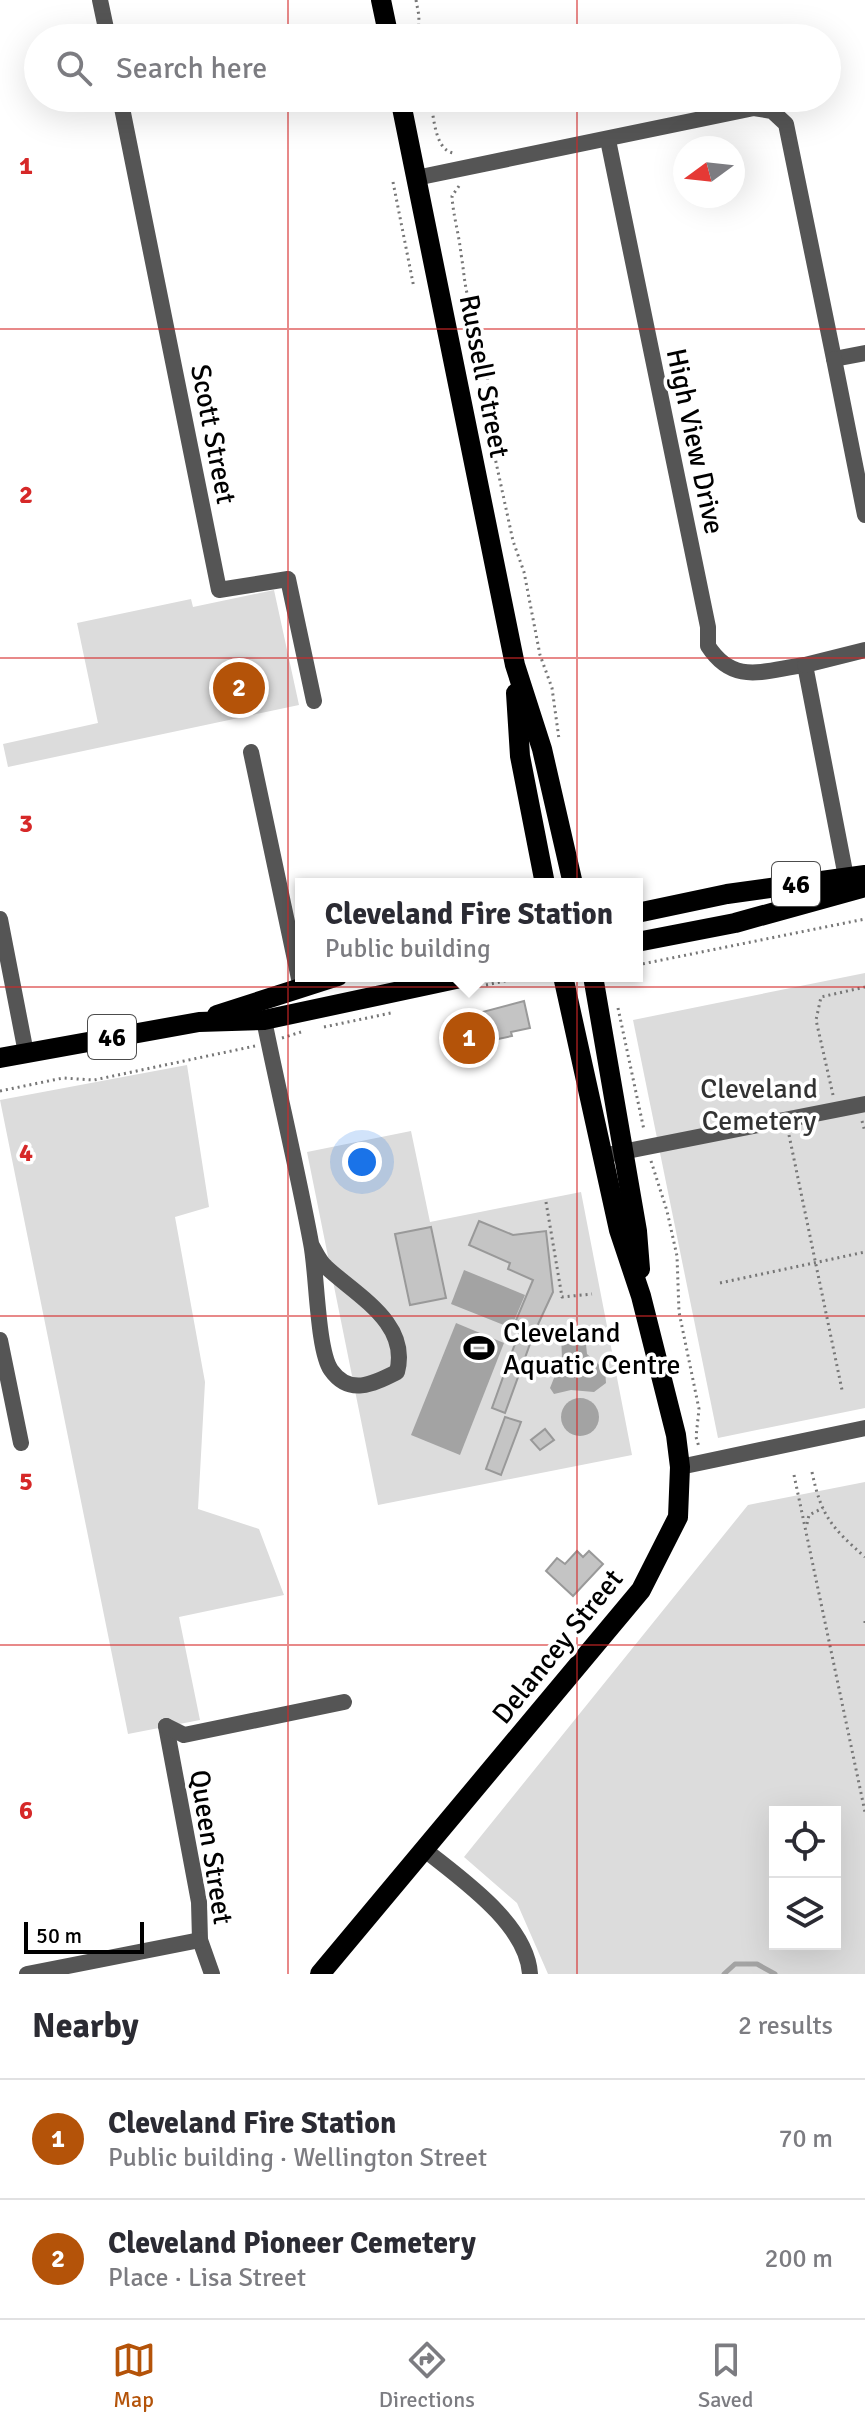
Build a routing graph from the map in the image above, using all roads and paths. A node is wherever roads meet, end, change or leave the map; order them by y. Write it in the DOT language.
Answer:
graph roads {
  1 [pos="100,0"];
  2 [pos="416,0"];
  3 [pos="381,1"];
  4 [pos="105,24"];
  5 [pos="386,24"];
  6 [pos="419,24"];
  7 [pos="123,112"];
  8 [pos="403,112"];
  9 [pos="433,112"];
  10 [pos="736,112"];
  11 [pos="773,112"];
  12 [pos="608,140"];
  13 [pos="467,168"];
  14 [pos="416,178"];
  15 [pos="393,182"];
  16 [pos="414,288"];
  17 [pos="865,353"];
  18 [pos="834,359"];
  19 [pos="865,515"];
  20 [pos="865,650"];
  21 [pos="515,665"];
  22 [pos="805,665"];
  23 [pos="314,701"];
  24 [pos="559,742"];
  25 [pos="251,752"];
  26 [pos="855,876"];
  27 [pos="544,878"];
  28 [pos="572,878"];
  29 [pos="865,887"];
  30 [pos="643,912"];
  31 [pos="0,919"];
  32 [pos="865,919"];
  33 [pos="643,941"];
  34 [pos="295,960"];
  35 [pos="643,964"];
  36 [pos="300,982"];
  37 [pos="320,982"];
  38 [pos="442,982"];
  39 [pos="564,982"];
  40 [pos="594,982"];
  41 [pos="865,987"];
  42 [pos="301,988"];
  43 [pos="617,999"];
  44 [pos="264,1020"];
  45 [pos="199,1022"];
  46 [pos="268,1043"];
  47 [pos="26,1053"];
  48 [pos="0,1058"];
  49 [pos="0,1091"];
  50 [pos="865,1104"];
  51 [pos="837,1110"];
  52 [pos="616,1115"];
  53 [pos="594,1120"];
  54 [pos="786,1120"];
  55 [pos="648,1146"];
  56 [pos="623,1151"];
  57 [pos="602,1156"];
  58 [pos="546,1202"];
  59 [pos="312,1246"];
  60 [pos="865,1252"];
  61 [pos="815,1263"];
  62 [pos="720,1283"];
  63 [pos="592,1294"];
  64 [pos="641,1296"];
  65 [pos="5,1343"];
  66 [pos="842,1390"];
  67 [pos="865,1428"];
  68 [pos="21,1443"];
  69 [pos="702,1463"];
  70 [pos="680,1467"];
  71 [pos="812,1472"];
  72 [pos="794,1475"];
  73 [pos="823,1508"];
  74 [pos="806,1528"];
  75 [pos="865,1557"];
  76 [pos="344,1702"];
  77 [pos="865,1812"];
  78 [pos="425,1850"];
  79 [pos="200,1940"];
  80 [pos="27,1974"];
  81 [pos="212,1974"];
  82 [pos="320,1974"];
  83 [pos="530,1974"];
  1 -- 4 [label="street"];
  2 -- 6 [label="path"];
  3 -- 5 [label="main road"];
  7 -- 23 [label="street, Scott Street"];
  8 -- 14 [label="main road, Russell Street"];
  9 -- 13 [label="path"];
  10 -- 12 [label="street"];
  11 -- 18 [label="street"];
  12 -- 13 [label="street"];
  12 -- 22 [label="street, High View Drive"];
  13 -- 14 [label="street"];
  13 -- 24 [label="path"];
  14 -- 21 [label="main road, Russell Street"];
  15 -- 16 [label="path"];
  17 -- 18 [label="street"];
  18 -- 19 [label="street"];
  20 -- 22 [label="street, High View Drive"];
  21 -- 27 [label="main road, Russell Street"];
  21 -- 28 [label="main road, Russell Street"];
  22 -- 26 [label="street"];
  25 -- 34 [label="street"];
  26 -- 30 [label="main road, 46"];
  29 -- 33 [label="main road, 46"];
  31 -- 47 [label="street"];
  32 -- 35 [label="path"];
  36 -- 42 [label="street"];
  37 -- 42 [label="main road, 46"];
  38 -- 44 [label="main road, 46"];
  39 -- 53 [label="main road, Delancey Street"];
  40 -- 52 [label="main road, Delancey Street"];
  41 -- 51 [label="path"];
  42 -- 45 [label="main road, 46"];
  43 -- 55 [label="path"];
  44 -- 45 [label="main road, 46"];
  44 -- 46 [label="street"];
  45 -- 47 [label="main road, 46"];
  46 -- 49 [label="path"];
  46 -- 59 [label="street"];
  47 -- 48 [label="main road, 46"];
  50 -- 51 [label="street"];
  51 -- 54 [label="street"];
  52 -- 53 [label="street"];
  52 -- 56 [label="main road, Delancey Street"];
  53 -- 57 [label="main road, Delancey Street"];
  54 -- 55 [label="street"];
  54 -- 61 [label="path"];
  55 -- 56 [label="street"];
  55 -- 69 [label="path"];
  56 -- 57 [label="street"];
  56 -- 64 [label="main road, Delancey Street"];
  57 -- 64 [label="main road, Delancey Street"];
  58 -- 63 [label="path"];
  59 -- 59 [label="street"];
  60 -- 61 [label="path"];
  61 -- 62 [label="path"];
  61 -- 66 [label="path"];
  64 -- 70 [label="main road, Delancey Street"];
  65 -- 68 [label="street"];
  67 -- 69 [label="street"];
  69 -- 70 [label="street"];
  70 -- 78 [label="main road, Delancey Street"];
  71 -- 73 [label="path"];
  72 -- 74 [label="path"];
  73 -- 74 [label="path"];
  73 -- 75 [label="path"];
  74 -- 77 [label="path"];
  76 -- 79 [label="street, Queen Street"];
  78 -- 82 [label="main road, Delancey Street"];
  78 -- 83 [label="street"];
  79 -- 80 [label="street"];
  79 -- 81 [label="street, Queen Street"];
}
